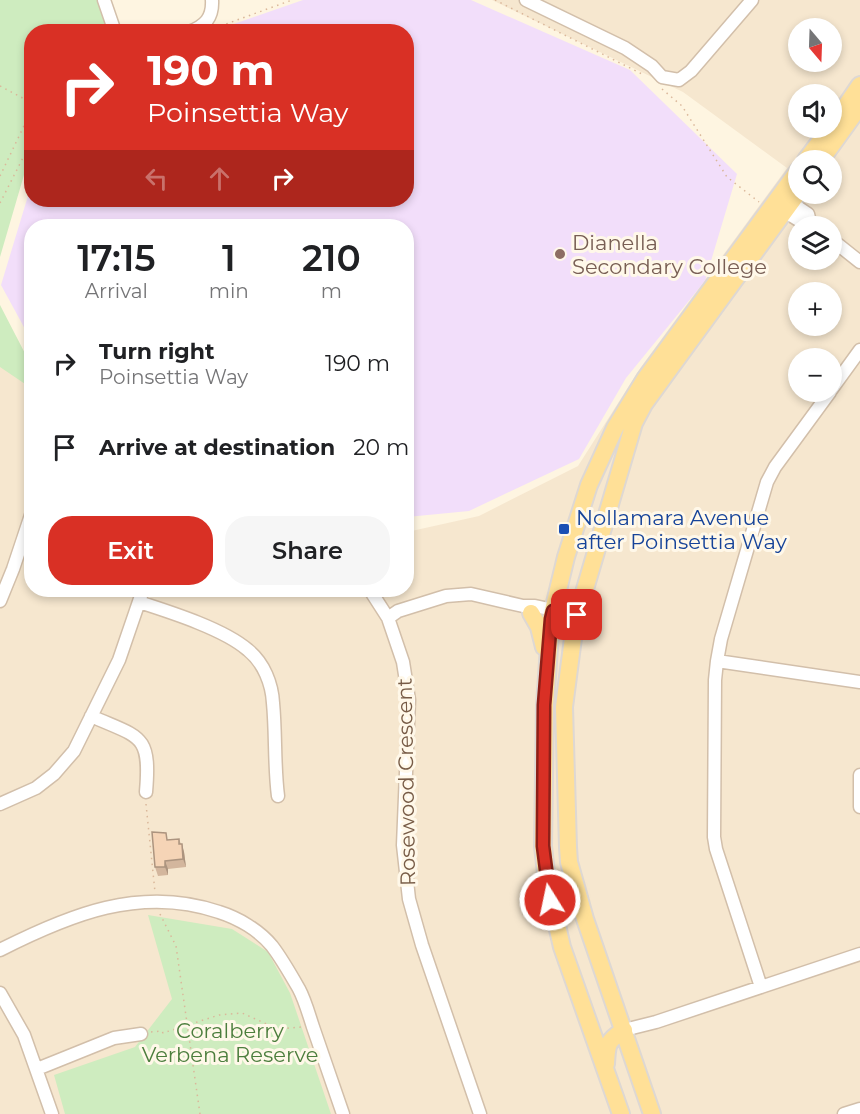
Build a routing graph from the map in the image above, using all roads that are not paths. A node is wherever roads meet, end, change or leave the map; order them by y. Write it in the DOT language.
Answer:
graph roads {
  1 [pos="104,0"];
  2 [pos="212,0"];
  3 [pos="526,0"];
  4 [pos="752,0"];
  5 [pos="112,24"];
  6 [pos="205,24"];
  7 [pos="860,85"];
  8 [pos="860,106"];
  9 [pos="842,111"];
  10 [pos="823,138"];
  11 [pos="814,150"];
  12 [pos="828,150"];
  13 [pos="781,202"];
  14 [pos="809,216"];
  15 [pos="842,248"];
  16 [pos="860,262"];
  17 [pos="860,350"];
  18 [pos="842,375"];
  19 [pos="822,402"];
  20 [pos="622,460"];
  21 [pos="585,496"];
  22 [pos="24,537"];
  23 [pos="560,584"];
  24 [pos="141,597"];
  25 [pos="143,597"];
  26 [pos="374,597"];
  27 [pos="0,600"];
  28 [pos="530,608"];
  29 [pos="552,615"];
  30 [pos="388,618"];
  31 [pos="576,619"];
  32 [pos="717,661"];
  33 [pos="548,665"];
  34 [pos="860,682"];
  35 [pos="91,716"];
  36 [pos="860,776"];
  37 [pos="146,792"];
  38 [pos="278,796"];
  39 [pos="0,804"];
  40 [pos="860,807"];
  41 [pos="0,950"];
  42 [pos="860,954"];
  43 [pos="761,987"];
  44 [pos="0,993"];
  45 [pos="656,1022"];
  46 [pos="624,1030"];
  47 [pos="141,1034"];
  48 [pos="630,1050"];
  49 [pos="37,1069"];
  50 [pos="606,1071"];
  51 [pos="860,1109"];
  52 [pos="52,1114"];
  53 [pos="343,1114"];
  54 [pos="480,1114"];
  55 [pos="621,1114"];
  56 [pos="652,1114"];
  57 [pos="844,1114"];
  1 -- 5 [label="street"];
  2 -- 6 [label="street"];
  3 -- 4 [label="street"];
  7 -- 9 [label="main road"];
  8 -- 12 [label="main road"];
  10 -- 11 [label="main road"];
  13 -- 14 [label="street"];
  13 -- 20 [label="main road"];
  13 -- 21 [label="main road"];
  15 -- 16 [label="street"];
  17 -- 18 [label="street"];
  19 -- 32 [label="street"];
  20 -- 21 [label="main road"];
  20 -- 31 [label="main road"];
  21 -- 23 [label="main road"];
  22 -- 27 [label="street"];
  23 -- 28 [label="main road"];
  23 -- 29 [label="main road"];
  24 -- 35 [label="street"];
  25 -- 38 [label="street"];
  26 -- 30 [label="street, Rosewood Crescent"];
  28 -- 29 [label="street"];
  28 -- 30 [label="street"];
  28 -- 33 [label="main road"];
  29 -- 31 [label="street"];
  29 -- 33 [label="main road"];
  30 -- 54 [label="street, Rosewood Crescent"];
  31 -- 46 [label="main road"];
  32 -- 34 [label="street"];
  32 -- 43 [label="street"];
  33 -- 50 [label="main road"];
  35 -- 37 [label="street"];
  35 -- 39 [label="street"];
  36 -- 40 [label="street"];
  41 -- 53 [label="street"];
  42 -- 43 [label="street"];
  43 -- 45 [label="street"];
  44 -- 49 [label="street"];
  45 -- 46 [label="street"];
  45 -- 48 [label="street"];
  46 -- 48 [label="main road"];
  46 -- 50 [label="main road"];
  47 -- 49 [label="street"];
  48 -- 56 [label="main road"];
  49 -- 52 [label="street"];
  50 -- 55 [label="main road"];
  51 -- 57 [label="street"];
}
